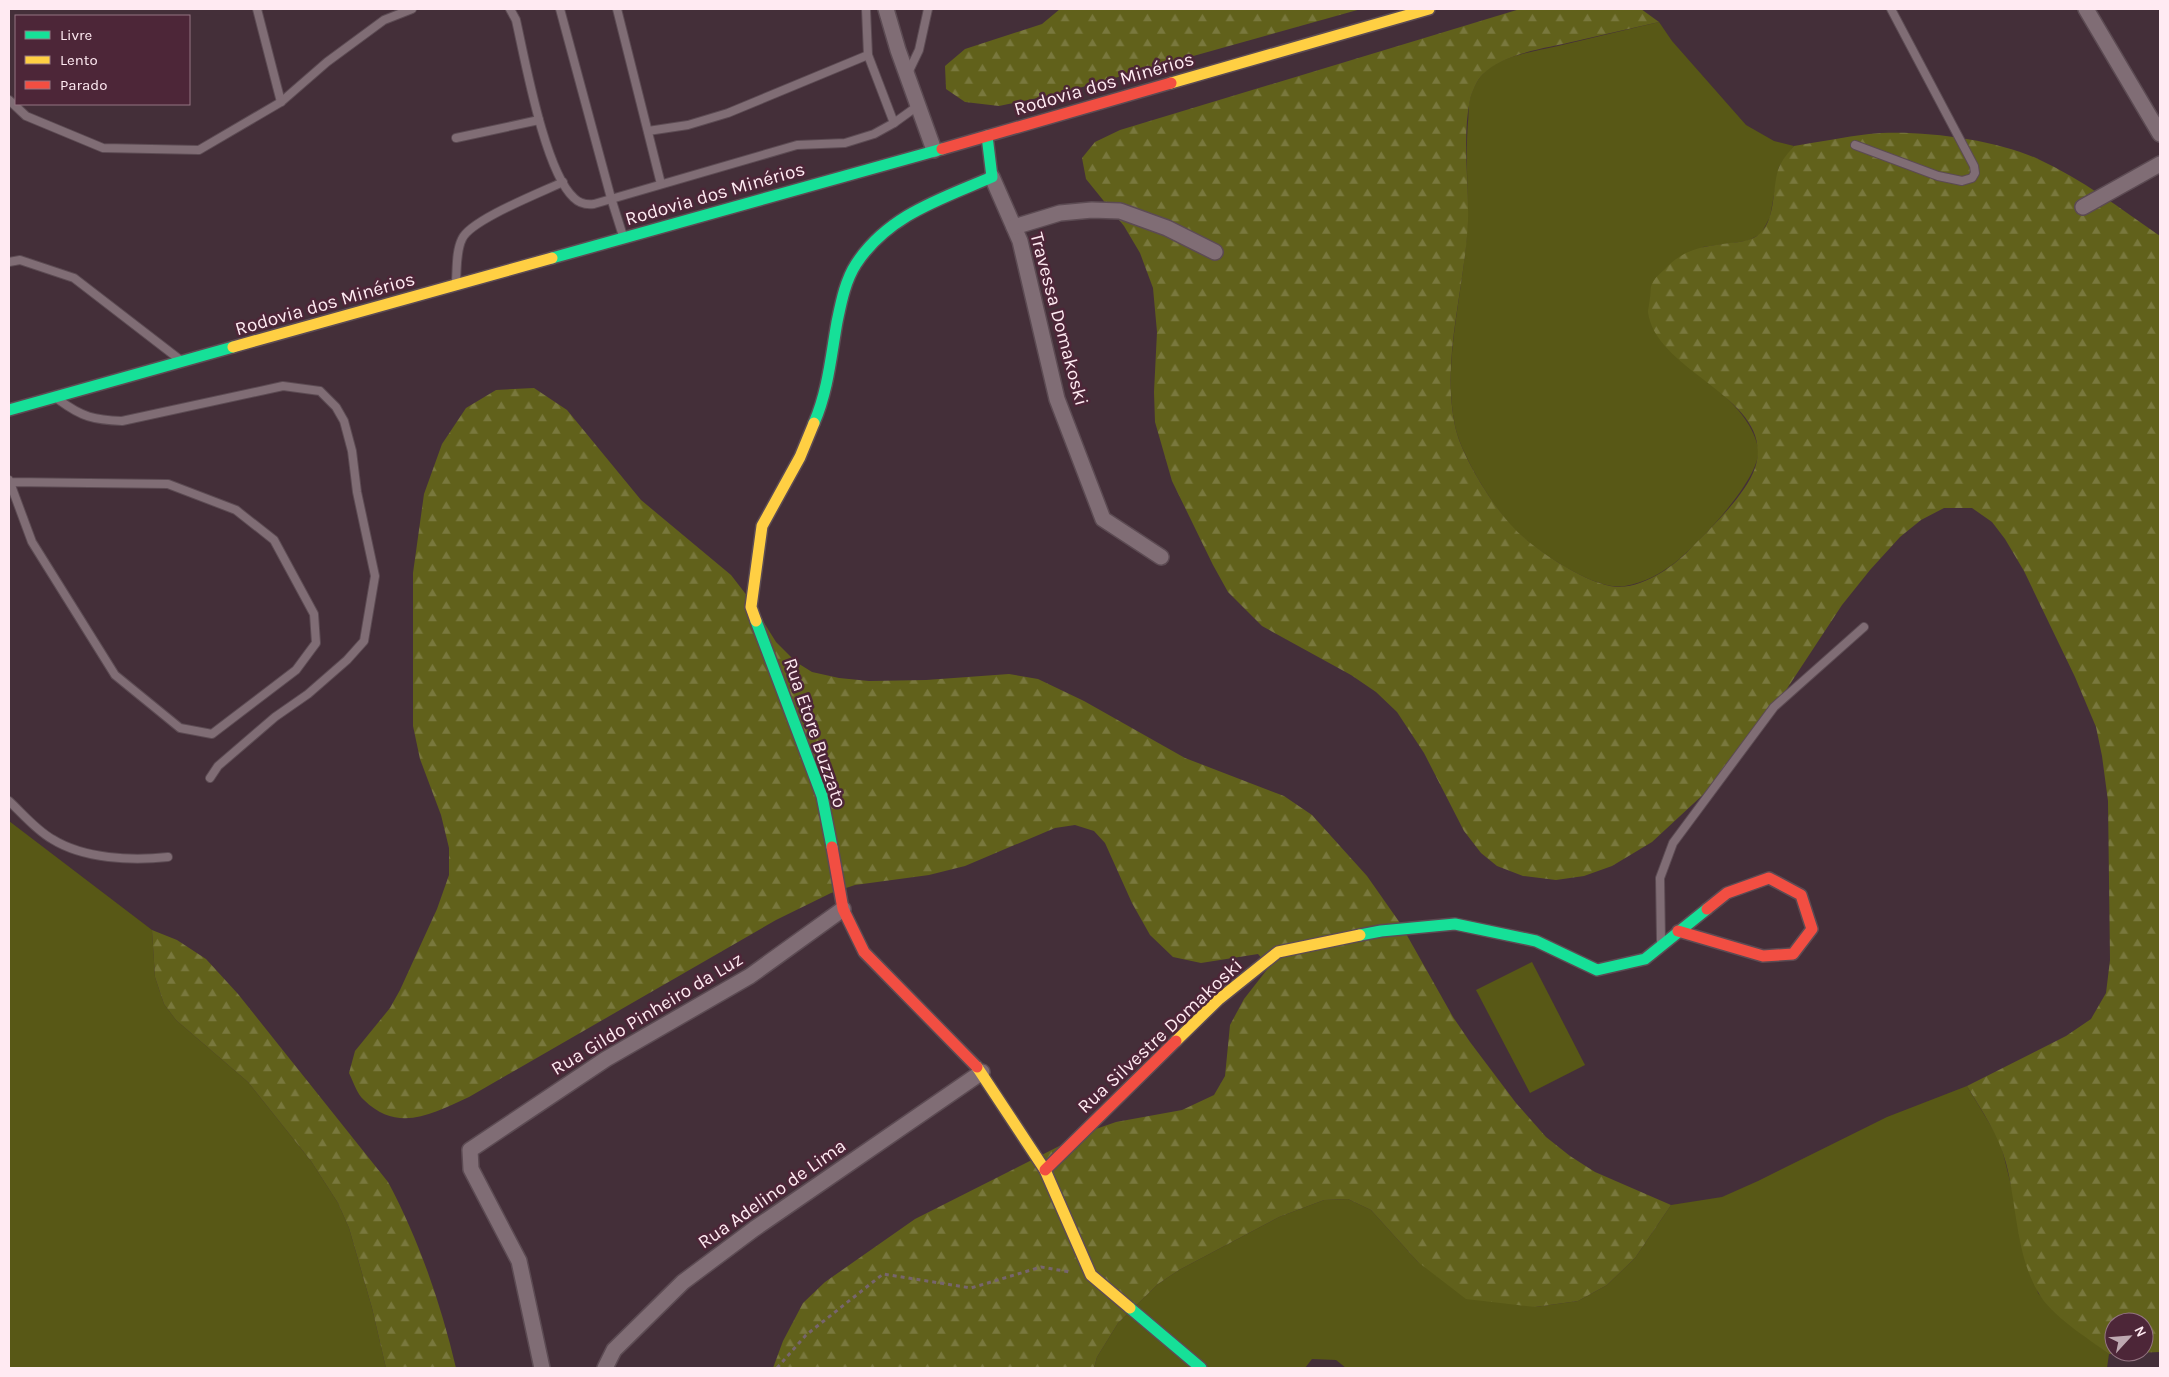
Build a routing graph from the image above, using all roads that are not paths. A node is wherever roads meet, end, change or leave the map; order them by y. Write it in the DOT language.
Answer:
graph roads {
  1 [pos="257,9"];
  2 [pos="412,9"];
  3 [pos="510,9"];
  4 [pos="560,9"];
  5 [pos="617,9"];
  6 [pos="866,9"];
  7 [pos="886,9"];
  8 [pos="928,9"];
  9 [pos="1429,9"];
  10 [pos="1892,9"];
  11 [pos="2086,9"];
  12 [pos="868,54"];
  13 [pos="908,75"];
  14 [pos="9,100"];
  15 [pos="281,102"];
  16 [pos="919,105"];
  17 [pos="539,120"];
  18 [pos="894,123"];
  19 [pos="648,131"];
  20 [pos="2160,134"];
  21 [pos="987,136"];
  22 [pos="456,138"];
  23 [pos="1855,145"];
  24 [pos="934,150"];
  25 [pos="2160,164"];
  26 [pos="992,178"];
  27 [pos="563,182"];
  28 [pos="661,184"];
  29 [pos="611,198"];
  30 [pos="2083,207"];
  31 [pos="1014,227"];
  32 [pos="624,238"];
  33 [pos="1215,252"];
  34 [pos="9,262"];
  35 [pos="456,285"];
  36 [pos="182,362"];
  37 [pos="56,397"];
  38 [pos="9,410"];
  39 [pos="9,481"];
  40 [pos="1161,557"];
  41 [pos="1864,627"];
  42 [pos="210,778"];
  43 [pos="9,801"];
  44 [pos="168,857"];
  45 [pos="843,909"];
  46 [pos="1678,931"];
  47 [pos="1662,945"];
  48 [pos="982,1072"];
  49 [pos="1045,1170"];
  50 [pos="542,1368"];
  51 [pos="604,1368"];
  52 [pos="1200,1368"];
  1 -- 15 [label="lane"];
  2 -- 15 [label="lane"];
  3 -- 17 [label="lane"];
  4 -- 29 [label="lane"];
  5 -- 19 [label="lane"];
  6 -- 12 [label="lane"];
  7 -- 13 [label="street"];
  8 -- 13 [label="lane"];
  9 -- 21 [label="street, Rodovia dos Minérios"];
  10 -- 23 [label="lane"];
  11 -- 20 [label="street"];
  12 -- 18 [label="lane"];
  12 -- 19 [label="lane"];
  13 -- 16 [label="street"];
  14 -- 15 [label="lane"];
  16 -- 18 [label="lane"];
  16 -- 24 [label="street"];
  17 -- 22 [label="lane"];
  17 -- 27 [label="lane"];
  18 -- 28 [label="lane"];
  19 -- 28 [label="lane"];
  21 -- 24 [label="street, Rodovia dos Minérios"];
  21 -- 26 [label="street"];
  24 -- 32 [label="street, Rodovia dos Minérios"];
  25 -- 30 [label="street"];
  26 -- 31 [label="street, Travessa Domakoski"];
  26 -- 45 [label="street, Rua Etore Buzzato"];
  27 -- 29 [label="lane"];
  27 -- 35 [label="lane"];
  28 -- 29 [label="lane"];
  29 -- 32 [label="lane"];
  31 -- 33 [label="street"];
  31 -- 40 [label="street, Travessa Domakoski"];
  32 -- 35 [label="street, Rodovia dos Minérios"];
  34 -- 36 [label="lane"];
  35 -- 36 [label="street, Rodovia dos Minérios"];
  36 -- 37 [label="street, Rodovia dos Minérios"];
  37 -- 38 [label="street, Rodovia dos Minérios"];
  37 -- 42 [label="lane"];
  39 -- 39 [label="lane"];
  41 -- 47 [label="lane"];
  43 -- 44 [label="lane"];
  45 -- 48 [label="street, Rua Etore Buzzato"];
  45 -- 50 [label="street, Rua Gildo Pinheiro da Luz"];
  46 -- 46 [label="street, Rua Silvestre Domakoski"];
  46 -- 47 [label="street, Rua Silvestre Domakoski"];
  47 -- 49 [label="street, Rua Silvestre Domakoski"];
  48 -- 49 [label="street, Rua Etore Buzzato"];
  48 -- 51 [label="street, Rua Adelino de Lima"];
  49 -- 52 [label="street, Rua Etore Buzzato"];
}
